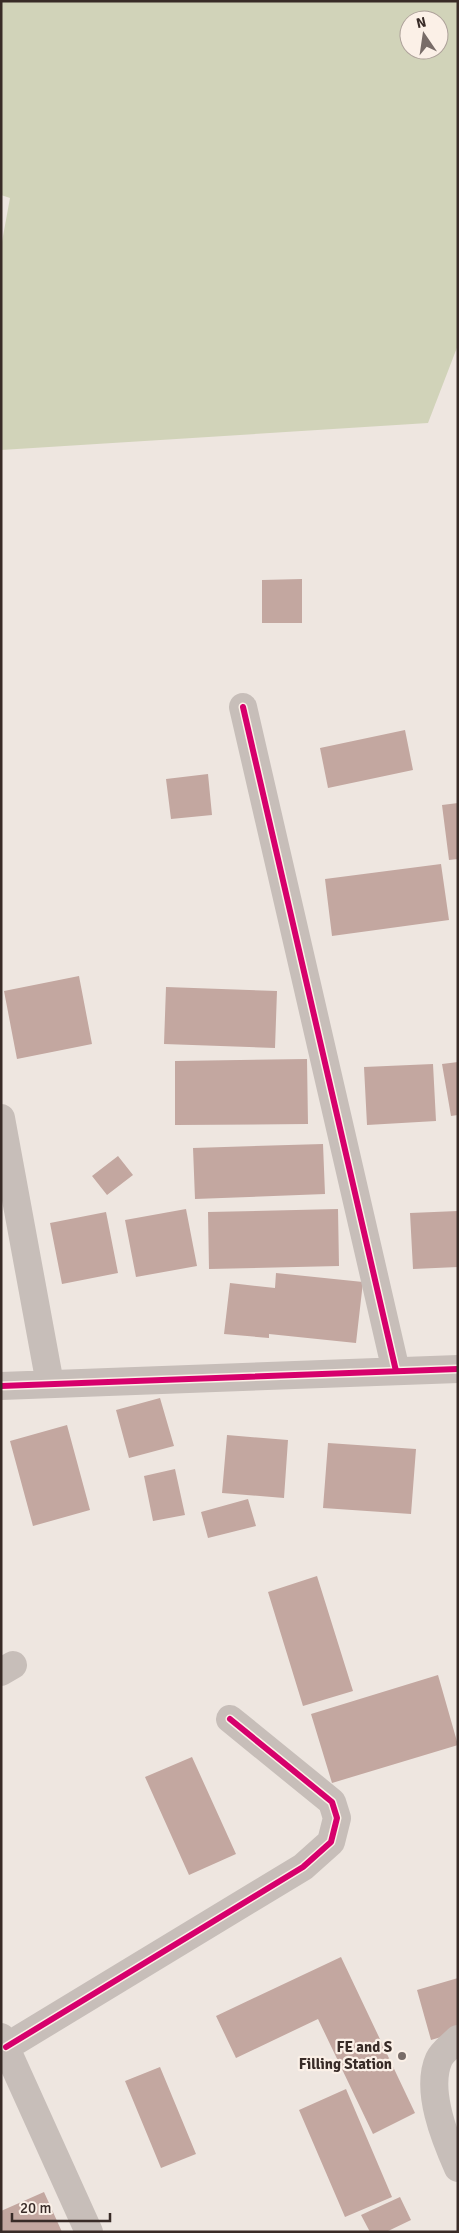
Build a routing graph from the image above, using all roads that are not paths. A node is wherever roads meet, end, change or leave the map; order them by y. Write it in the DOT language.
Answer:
graph roads {
  1 [pos="243,707"];
  2 [pos="1,1118"];
  3 [pos="458,1369"];
  4 [pos="396,1371"];
  5 [pos="50,1384"];
  6 [pos="1,1386"];
  7 [pos="230,1719"];
  8 [pos="458,2039"];
  9 [pos="4,2042"];
  10 [pos="458,2168"];
  11 [pos="89,2232"];
  1 -- 4 [label="street"];
  2 -- 5 [label="street"];
  3 -- 4 [label="street"];
  4 -- 5 [label="street"];
  5 -- 6 [label="street"];
  7 -- 9 [label="street"];
  8 -- 10 [label="street"];
  9 -- 11 [label="street"];
}
